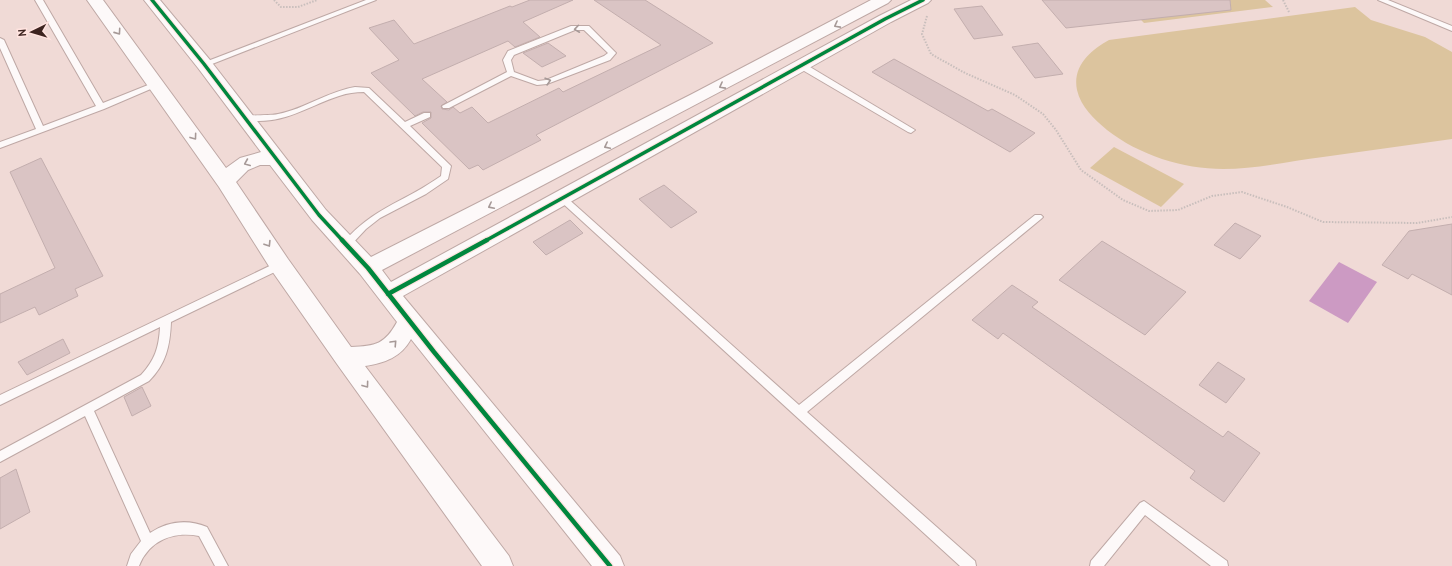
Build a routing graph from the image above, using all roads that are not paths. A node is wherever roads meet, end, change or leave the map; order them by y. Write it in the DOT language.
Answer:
graph roads {
  1 [pos="40,0"];
  2 [pos="95,0"];
  3 [pos="152,0"];
  4 [pos="372,0"];
  5 [pos="883,0"];
  6 [pos="1382,0"];
  7 [pos="925,6"];
  8 [pos="865,10"];
  9 [pos="885,19"];
  10 [pos="1451,29"];
  11 [pos="0,40"];
  12 [pos="204,64"];
  13 [pos="802,66"];
  14 [pos="511,73"];
  15 [pos="156,85"];
  16 [pos="698,98"];
  17 [pos="446,106"];
  18 [pos="101,107"];
  19 [pos="717,113"];
  20 [pos="427,115"];
  21 [pos="246,118"];
  22 [pos="404,126"];
  23 [pos="41,130"];
  24 [pos="911,130"];
  25 [pos="0,145"];
  26 [pos="276,158"];
  27 [pos="226,182"];
  28 [pos="513,195"];
  29 [pos="554,202"];
  30 [pos="1038,217"];
  31 [pos="347,244"];
  32 [pos="280,265"];
  33 [pos="368,268"];
  34 [pos="388,294"];
  35 [pos="166,319"];
  36 [pos="409,321"];
  37 [pos="345,357"];
  38 [pos="0,400"];
  39 [pos="88,410"];
  40 [pos="800,412"];
  41 [pos="0,457"];
  42 [pos="148,542"];
  43 [pos="133,566"];
  44 [pos="222,566"];
  45 [pos="499,566"];
  46 [pos="610,566"];
  47 [pos="970,566"];
  48 [pos="1096,566"];
  49 [pos="1222,566"];
  1 -- 18 [label="lane"];
  2 -- 15 [label="street, one-way"];
  3 -- 12 [label="street"];
  4 -- 12 [label="lane"];
  5 -- 8 [label="street"];
  6 -- 10 [label="lane"];
  7 -- 9 [label="street"];
  8 -- 9 [label="street"];
  8 -- 16 [label="street, one-way"];
  9 -- 13 [label="street"];
  11 -- 23 [label="lane"];
  12 -- 21 [label="street"];
  13 -- 19 [label="street"];
  13 -- 24 [label="lane"];
  14 -- 14 [label="lane, one-way"];
  14 -- 17 [label="lane"];
  15 -- 18 [label="lane"];
  15 -- 27 [label="street, one-way"];
  16 -- 19 [label="street"];
  16 -- 28 [label="street, one-way"];
  18 -- 23 [label="lane"];
  19 -- 29 [label="street"];
  20 -- 22 [label="lane"];
  21 -- 22 [label="lane"];
  21 -- 26 [label="street"];
  22 -- 31 [label="lane"];
  23 -- 25 [label="lane"];
  26 -- 27 [label="street, one-way"];
  26 -- 31 [label="street"];
  27 -- 32 [label="street, one-way"];
  28 -- 29 [label="street"];
  28 -- 33 [label="street, one-way"];
  29 -- 34 [label="street"];
  29 -- 40 [label="lane"];
  30 -- 40 [label="lane"];
  31 -- 33 [label="street"];
  32 -- 35 [label="lane"];
  32 -- 37 [label="street"];
  33 -- 34 [label="street"];
  34 -- 36 [label="street"];
  35 -- 38 [label="lane"];
  35 -- 39 [label="lane"];
  37 -- 36 [label="street, one-way"];
  36 -- 46 [label="street"];
  37 -- 45 [label="street, one-way"];
  39 -- 41 [label="lane"];
  39 -- 42 [label="lane"];
  40 -- 47 [label="lane"];
  42 -- 43 [label="lane"];
  42 -- 44 [label="lane"];
  48 -- 49 [label="lane"];
}
